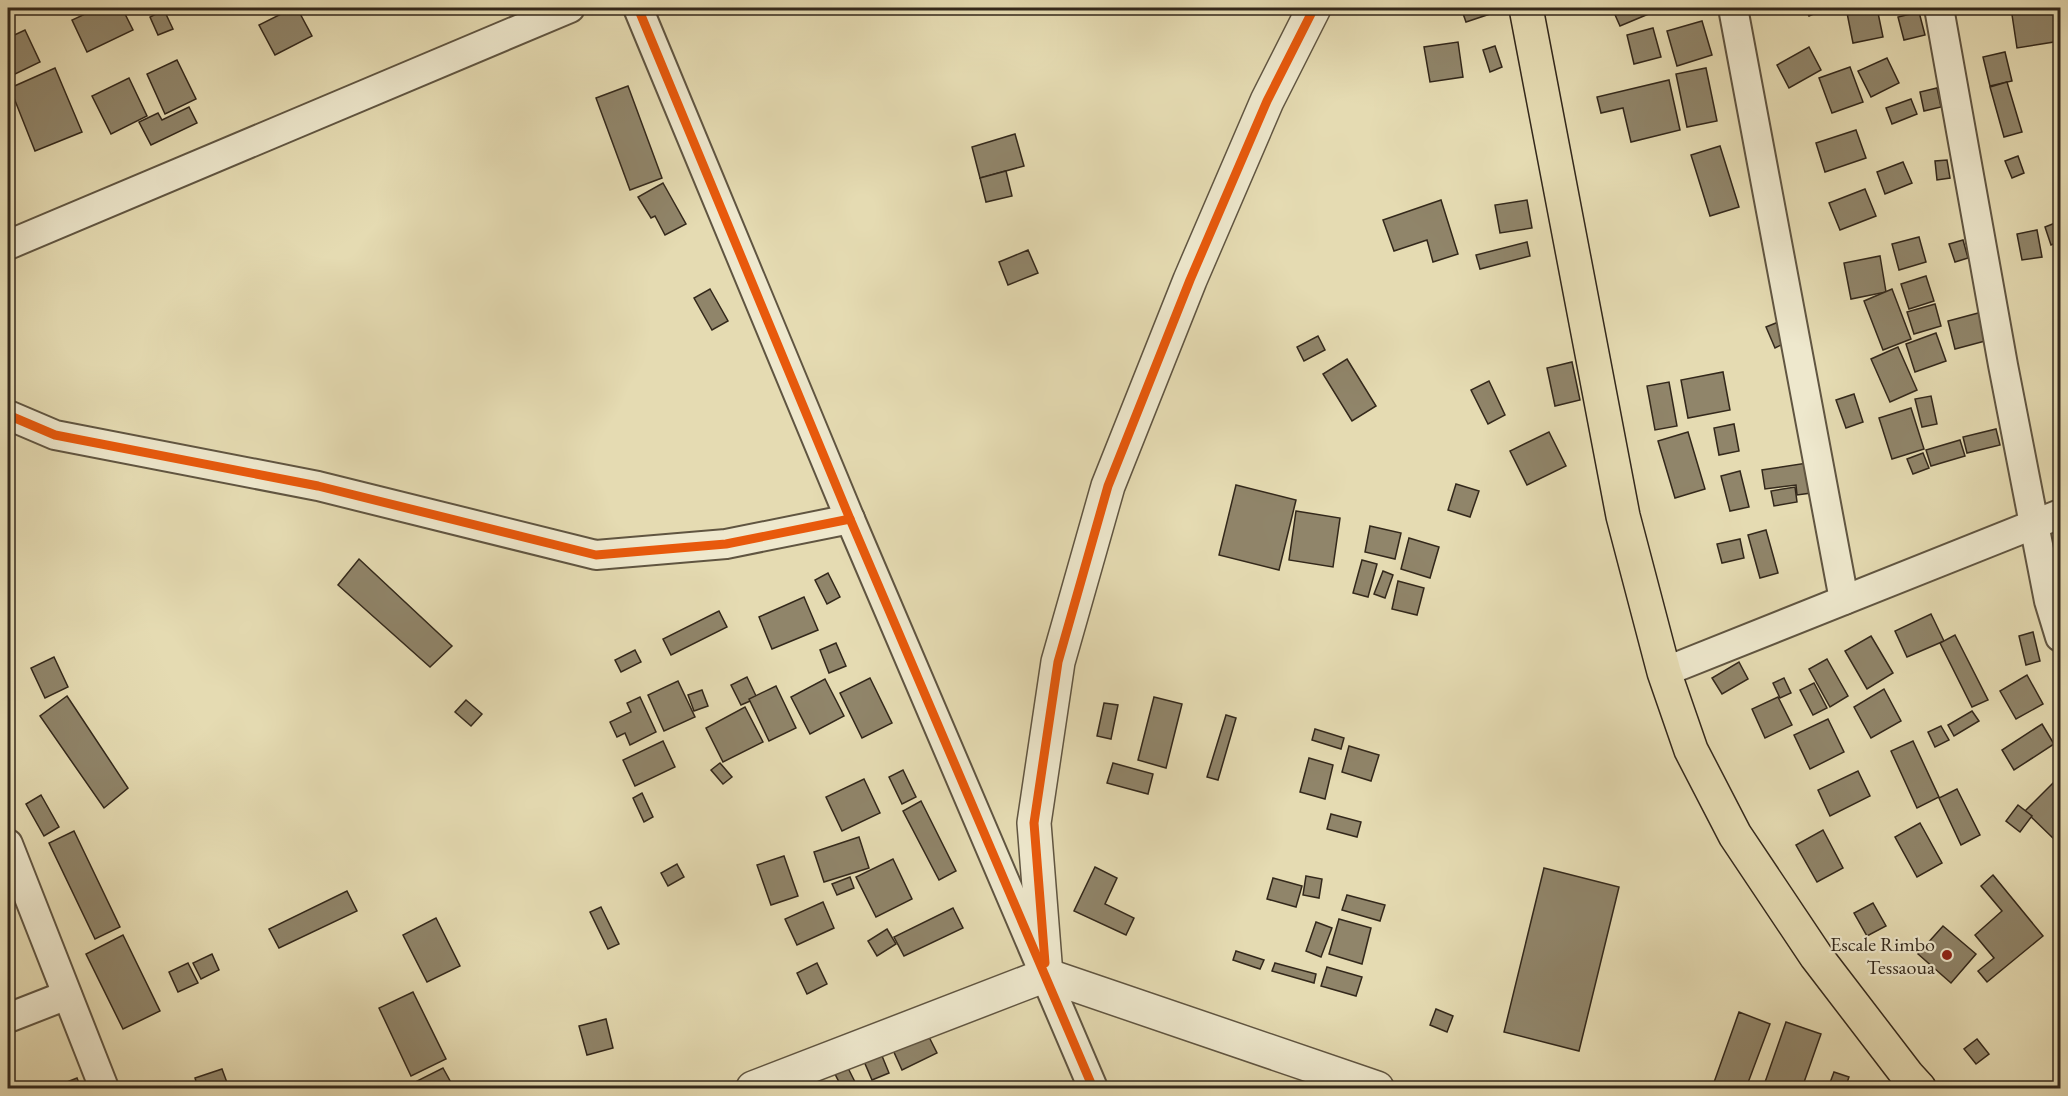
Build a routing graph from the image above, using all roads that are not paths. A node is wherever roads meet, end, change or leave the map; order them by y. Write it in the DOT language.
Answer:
graph roads {
  1 [pos="570,8"];
  2 [pos="638,8"];
  3 [pos="1314,8"];
  4 [pos="1526,8"];
  5 [pos="1733,8"];
  6 [pos="1939,8"];
  7 [pos="8,245"];
  8 [pos="8,415"];
  9 [pos="850,519"];
  10 [pos="2048,519"];
  11 [pos="1844,600"];
  12 [pos="2061,637"];
  13 [pos="1664,672"];
  14 [pos="8,844"];
  15 [pos="1046,975"];
  16 [pos="67,995"];
  17 [pos="8,1018"];
  18 [pos="104,1089"];
  19 [pos="753,1089"];
  20 [pos="1093,1089"];
  21 [pos="1377,1089"];
  22 [pos="1919,1089"];
  1 -- 7 [label="street"];
  2 -- 9 [label="street"];
  3 -- 15 [label="street"];
  4 -- 13 [label="highway"];
  5 -- 11 [label="street"];
  6 -- 10 [label="street"];
  8 -- 9 [label="street"];
  9 -- 15 [label="street"];
  10 -- 11 [label="street"];
  10 -- 12 [label="street"];
  11 -- 13 [label="street"];
  13 -- 22 [label="highway"];
  14 -- 16 [label="street"];
  15 -- 19 [label="street"];
  15 -- 20 [label="street"];
  15 -- 21 [label="street"];
  16 -- 17 [label="street"];
  16 -- 18 [label="street"];
}
